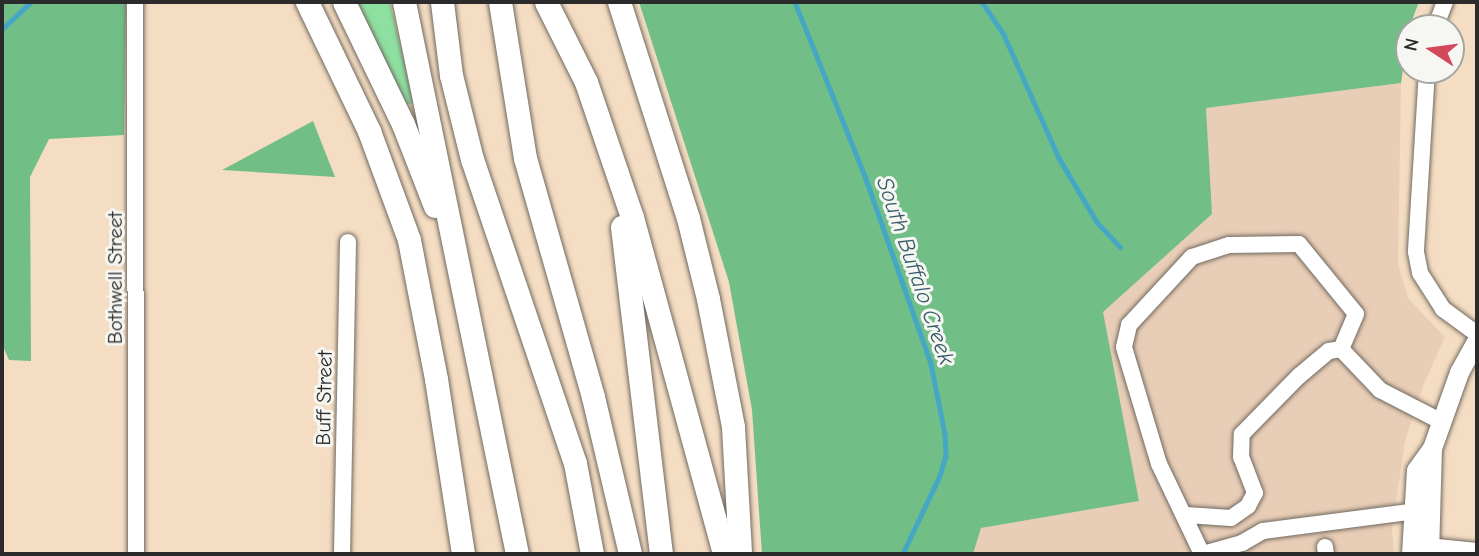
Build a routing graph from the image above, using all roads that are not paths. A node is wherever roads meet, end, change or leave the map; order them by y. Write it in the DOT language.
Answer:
graph roads {
  1 [pos="135,2"];
  2 [pos="307,2"];
  3 [pos="344,2"];
  4 [pos="404,2"];
  5 [pos="442,2"];
  6 [pos="500,2"];
  7 [pos="546,2"];
  8 [pos="619,2"];
  9 [pos="1426,84"];
  10 [pos="608,148"];
  11 [pos="348,242"];
  12 [pos="1477,336"];
  13 [pos="1341,349"];
  14 [pos="475,358"];
  15 [pos="1440,421"];
  16 [pos="1432,448"];
  17 [pos="1410,512"];
  18 [pos="1186,515"];
  19 [pos="1422,551"];
  20 [pos="1477,551"];
  21 [pos="136,554"];
  22 [pos="342,554"];
  23 [pos="463,554"];
  24 [pos="517,554"];
  25 [pos="592,554"];
  26 [pos="629,554"];
  27 [pos="661,554"];
  28 [pos="724,554"];
  29 [pos="740,554"];
  30 [pos="1202,554"];
  1 -- 21 [label="street, Bothwell Street"];
  2 -- 23 [label="highway"];
  3 -- 14 [label="highway"];
  4 -- 14 [label="highway"];
  5 -- 25 [label="highway"];
  6 -- 26 [label="highway"];
  7 -- 10 [label="highway"];
  8 -- 29 [label="highway"];
  9 -- 12 [label="street"];
  10 -- 27 [label="highway"];
  10 -- 28 [label="highway"];
  11 -- 22 [label="street, Buff Street"];
  12 -- 15 [label="main road"];
  13 -- 15 [label="street"];
  13 -- 18 [label="street"];
  13 -- 18 [label="street"];
  14 -- 24 [label="highway"];
  15 -- 16 [label="main road"];
  16 -- 17 [label="main road"];
  16 -- 19 [label="main road"];
  17 -- 19 [label="main road"];
  17 -- 30 [label="street"];
  18 -- 30 [label="street"];
  19 -- 20 [label="street"];
}
